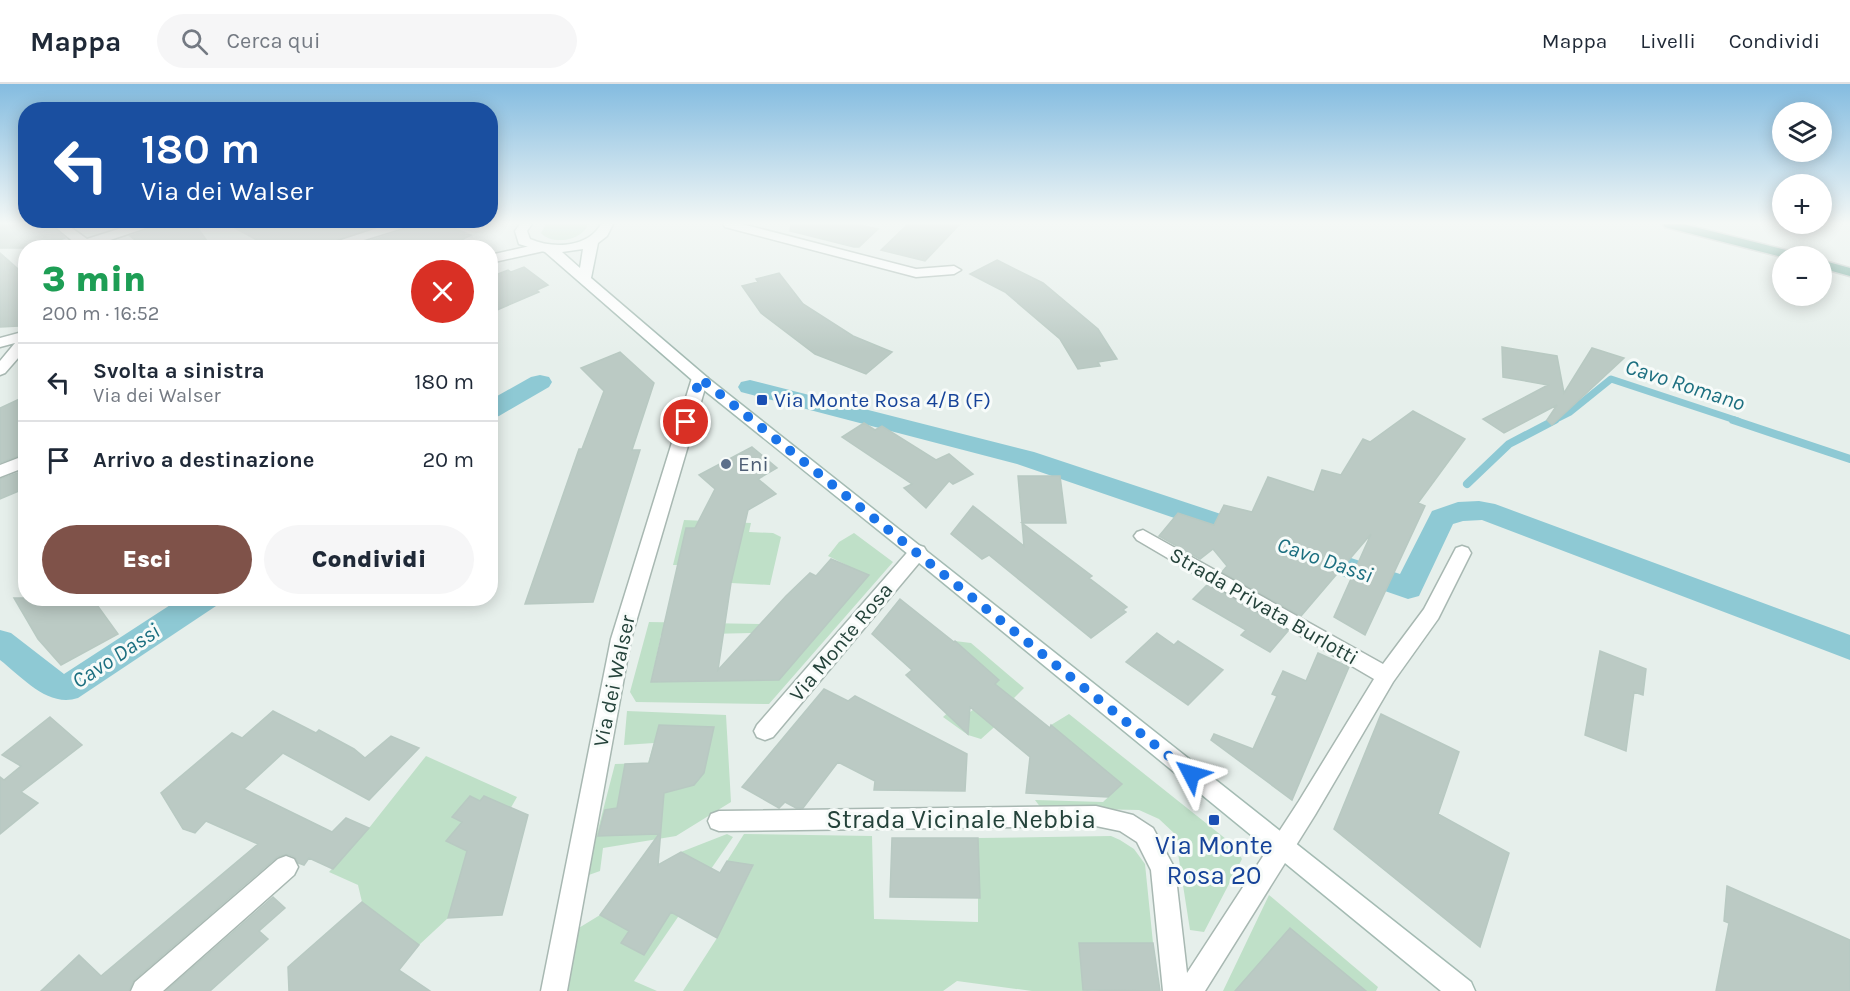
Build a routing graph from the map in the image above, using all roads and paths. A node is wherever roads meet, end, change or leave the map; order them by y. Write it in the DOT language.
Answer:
graph roads {
  1 [pos="569,266"];
  2 [pos="587,266"];
  3 [pos="891,266"];
  4 [pos="1832,267"];
  5 [pos="954,270"];
  6 [pos="1850,272"];
  7 [pos="585,278"];
  8 [pos="18,339"];
  9 [pos="0,343"];
  10 [pos="18,347"];
  11 [pos="0,370"];
  12 [pos="700,378"];
  13 [pos="18,463"];
  14 [pos="0,471"];
  15 [pos="1143,536"];
  16 [pos="918,552"];
  17 [pos="1462,553"];
  18 [pos="1386,676"];
  19 [pos="765,731"];
  20 [pos="718,821"];
  21 [pos="1282,848"];
  22 [pos="286,867"];
  23 [pos="144,991"];
  24 [pos="554,991"];
  25 [pos="1176,991"];
  26 [pos="1190,991"];
  27 [pos="1462,991"];
  1 -- 7 [label="street"];
  2 -- 7 [label="street"];
  3 -- 5 [label="street"];
  4 -- 6 [label="main road"];
  7 -- 12 [label="street"];
  8 -- 9 [label="street"];
  10 -- 11 [label="street"];
  12 -- 16 [label="street"];
  12 -- 24 [label="street, Via dei Walser"];
  13 -- 14 [label="street"];
  15 -- 18 [label="street, Strada Privata Burlotti"];
  16 -- 19 [label="street, Via Monte Rosa"];
  16 -- 21 [label="street"];
  17 -- 18 [label="street"];
  18 -- 21 [label="street"];
  20 -- 25 [label="street, Strada Vicinale Nebbia"];
  21 -- 26 [label="street"];
  21 -- 27 [label="street"];
  22 -- 23 [label="street"];
}
